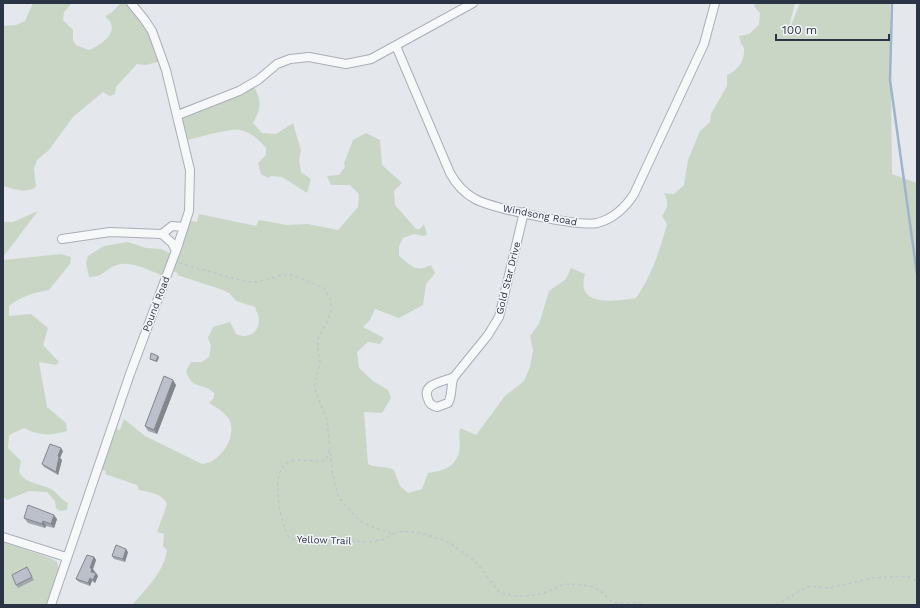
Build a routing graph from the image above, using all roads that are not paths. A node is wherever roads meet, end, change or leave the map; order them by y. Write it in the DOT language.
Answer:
graph roads {
  1 [pos="131,3"];
  2 [pos="473,3"];
  3 [pos="715,3"];
  4 [pos="396,46"];
  5 [pos="178,115"];
  6 [pos="524,212"];
  7 [pos="184,227"];
  8 [pos="162,234"];
  9 [pos="62,239"];
  10 [pos="176,251"];
  11 [pos="454,377"];
  12 [pos="3,537"];
  13 [pos="66,558"];
  14 [pos="51,605"];
  1 -- 5 [label="street, Pound Road"];
  2 -- 4 [label="street"];
  3 -- 6 [label="street, Windsong Road"];
  4 -- 5 [label="street"];
  4 -- 6 [label="street, Windsong Road"];
  5 -- 7 [label="street, Pound Road"];
  6 -- 11 [label="street, Gold Star Drive"];
  7 -- 8 [label="street"];
  7 -- 10 [label="street, Pound Road"];
  8 -- 9 [label="street"];
  8 -- 10 [label="street"];
  10 -- 13 [label="street, Pound Road"];
  12 -- 13 [label="street"];
  13 -- 14 [label="street, Pound Road"];
}
